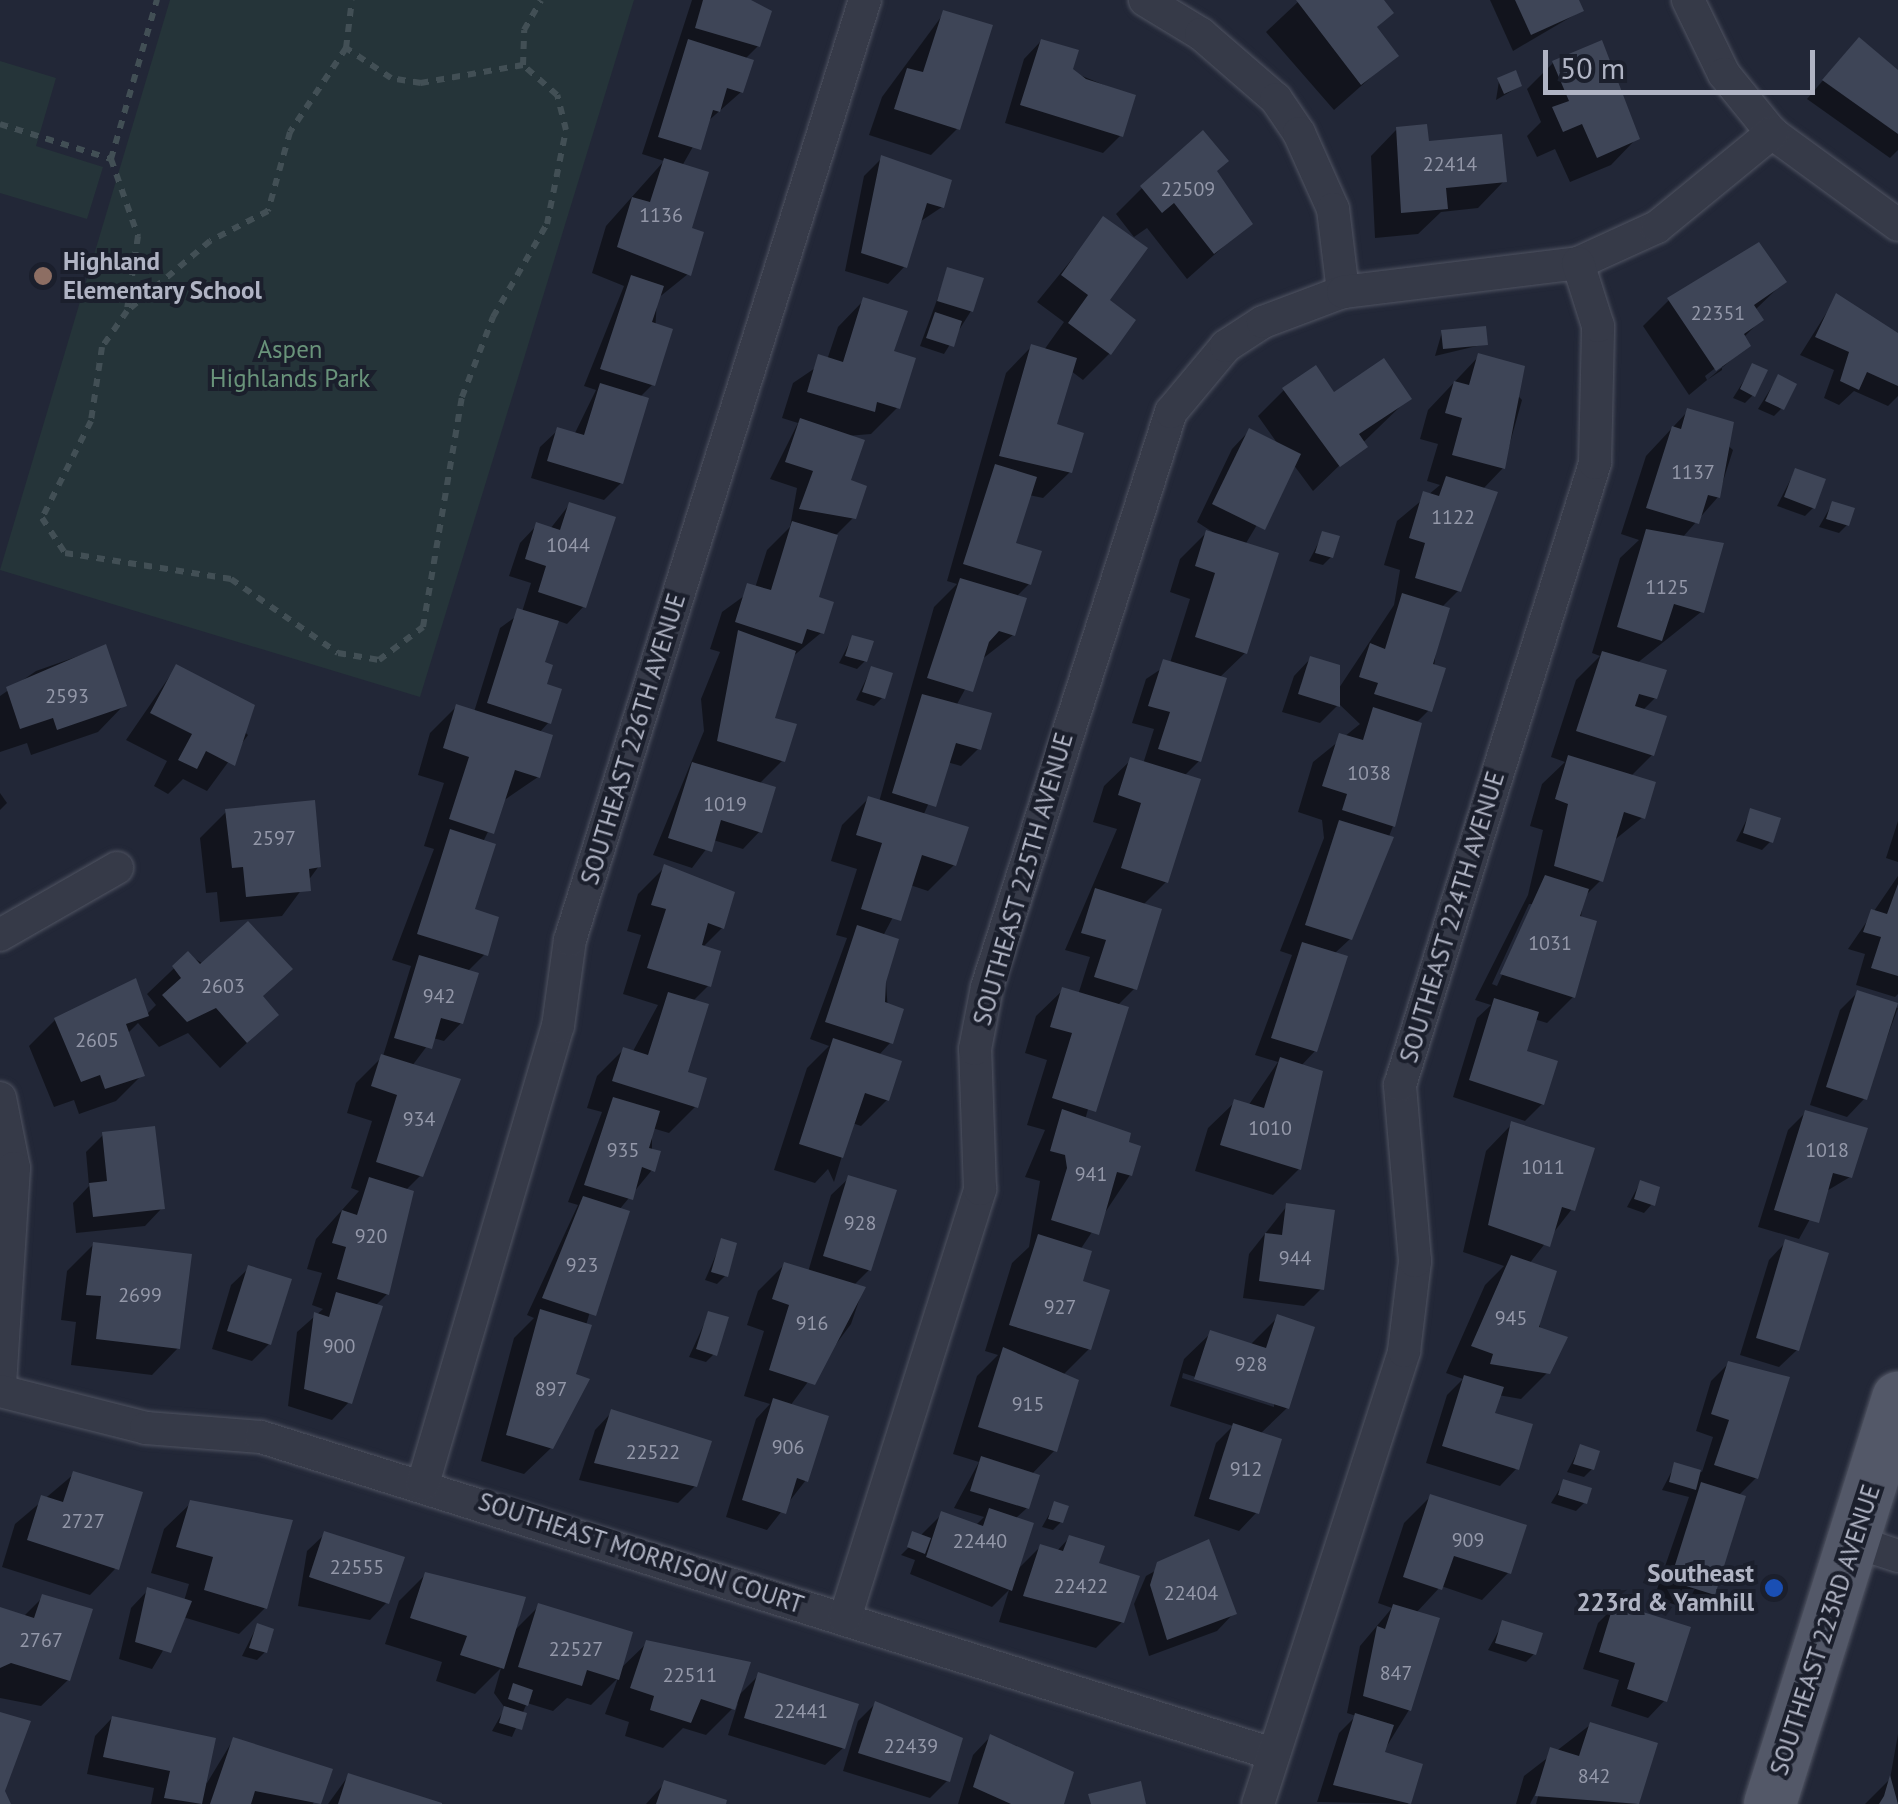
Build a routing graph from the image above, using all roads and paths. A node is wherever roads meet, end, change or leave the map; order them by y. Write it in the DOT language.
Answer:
graph roads {
  1 [pos="157,0"];
  2 [pos="352,0"];
  3 [pos="541,0"];
  4 [pos="865,0"];
  5 [pos="1145,0"];
  6 [pos="1688,0"];
  7 [pos="346,48"];
  8 [pos="522,65"];
  9 [pos="0,124"];
  10 [pos="1772,133"];
  11 [pos="111,160"];
  12 [pos="1898,225"];
  13 [pos="1578,263"];
  14 [pos="1344,292"];
  15 [pos="127,312"];
  16 [pos="117,868"];
  17 [pos="0,934"];
  18 [pos="0,1098"];
  19 [pos="0,1389"];
  20 [pos="1898,1398"];
  21 [pos="422,1484"];
  22 [pos="1876,1549"];
  23 [pos="845,1618"];
  24 [pos="1273,1754"];
  25 [pos="1258,1804"];
  26 [pos="1770,1804"];
  1 -- 11 [label="path"];
  2 -- 7 [label="path"];
  3 -- 8 [label="path"];
  4 -- 21 [label="street, SOUTHEAST 226TH AVENUE"];
  5 -- 14 [label="street"];
  6 -- 10 [label="street"];
  7 -- 8 [label="path"];
  7 -- 15 [label="path"];
  8 -- 15 [label="path"];
  9 -- 11 [label="path"];
  10 -- 12 [label="street"];
  10 -- 13 [label="street, SOUTHEAST 225TH AVENUE"];
  11 -- 15 [label="path"];
  13 -- 14 [label="street, SOUTHEAST 225TH AVENUE"];
  13 -- 24 [label="street, SOUTHEAST 224TH AVENUE"];
  14 -- 23 [label="street, SOUTHEAST 225TH AVENUE"];
  16 -- 17 [label="street"];
  18 -- 19 [label="street"];
  19 -- 21 [label="street, SOUTHEAST MORRISON COURT"];
  20 -- 22 [label="main road, SOUTHEAST 223RD AVENUE"];
  21 -- 23 [label="street, SOUTHEAST MORRISON COURT"];
  22 -- 26 [label="main road, SOUTHEAST 223RD AVENUE"];
  23 -- 24 [label="street, SOUTHEAST MORRISON COURT"];
  24 -- 25 [label="street, SOUTHEAST 224TH AVENUE"];
}
